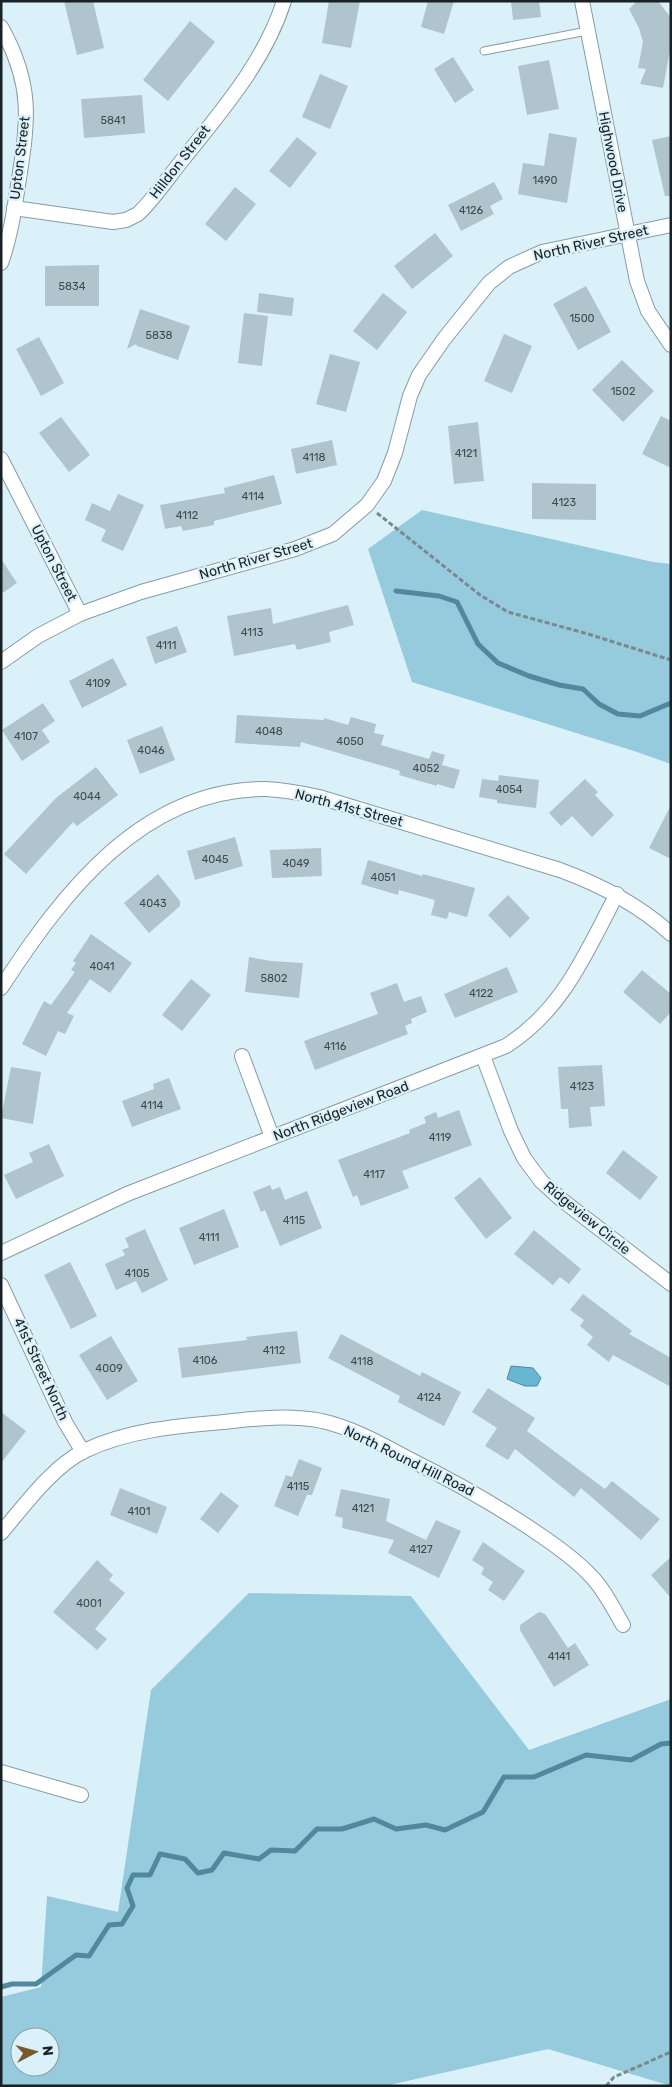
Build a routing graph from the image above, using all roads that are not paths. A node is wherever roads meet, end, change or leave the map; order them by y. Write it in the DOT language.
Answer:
graph roads {
  1 [pos="284,1"];
  2 [pos="582,1"];
  3 [pos="1,27"];
  4 [pos="587,31"];
  5 [pos="484,51"];
  6 [pos="14,208"];
  7 [pos="671,225"];
  8 [pos="628,234"];
  9 [pos="1,263"];
  10 [pos="671,345"];
  11 [pos="1,458"];
  12 [pos="80,614"];
  13 [pos="1,662"];
  14 [pos="617,894"];
  15 [pos="671,934"];
  16 [pos="1,988"];
  17 [pos="242,1056"];
  18 [pos="483,1056"];
  19 [pos="272,1137"];
  20 [pos="1,1253"];
  21 [pos="671,1284"];
  22 [pos="1,1285"];
  23 [pos="83,1452"];
  24 [pos="1,1533"];
  25 [pos="623,1625"];
  26 [pos="1,1772"];
  27 [pos="81,1795"];
  1 -- 6 [label="street, Hilldon Street"];
  2 -- 4 [label="street, Highwood Drive"];
  3 -- 6 [label="street, Upton Street"];
  4 -- 5 [label="lane"];
  4 -- 8 [label="street, Highwood Drive"];
  6 -- 9 [label="street, Upton Street"];
  7 -- 8 [label="street, North River Street"];
  8 -- 10 [label="street, Highwood Drive"];
  8 -- 12 [label="street, North River Street"];
  11 -- 12 [label="street, Upton Street"];
  12 -- 13 [label="street, North River Street"];
  14 -- 15 [label="street"];
  14 -- 16 [label="street, North 41st Street"];
  14 -- 18 [label="street, North Ridgeview Road"];
  17 -- 19 [label="street"];
  18 -- 19 [label="street, North Ridgeview Road"];
  18 -- 21 [label="street, Ridgeview Circle"];
  19 -- 20 [label="street, North Ridgeview Road"];
  22 -- 23 [label="street, 41st Street North"];
  23 -- 24 [label="street, North Round Hill Road"];
  23 -- 25 [label="street, North Round Hill Road"];
  26 -- 27 [label="street"];
}
